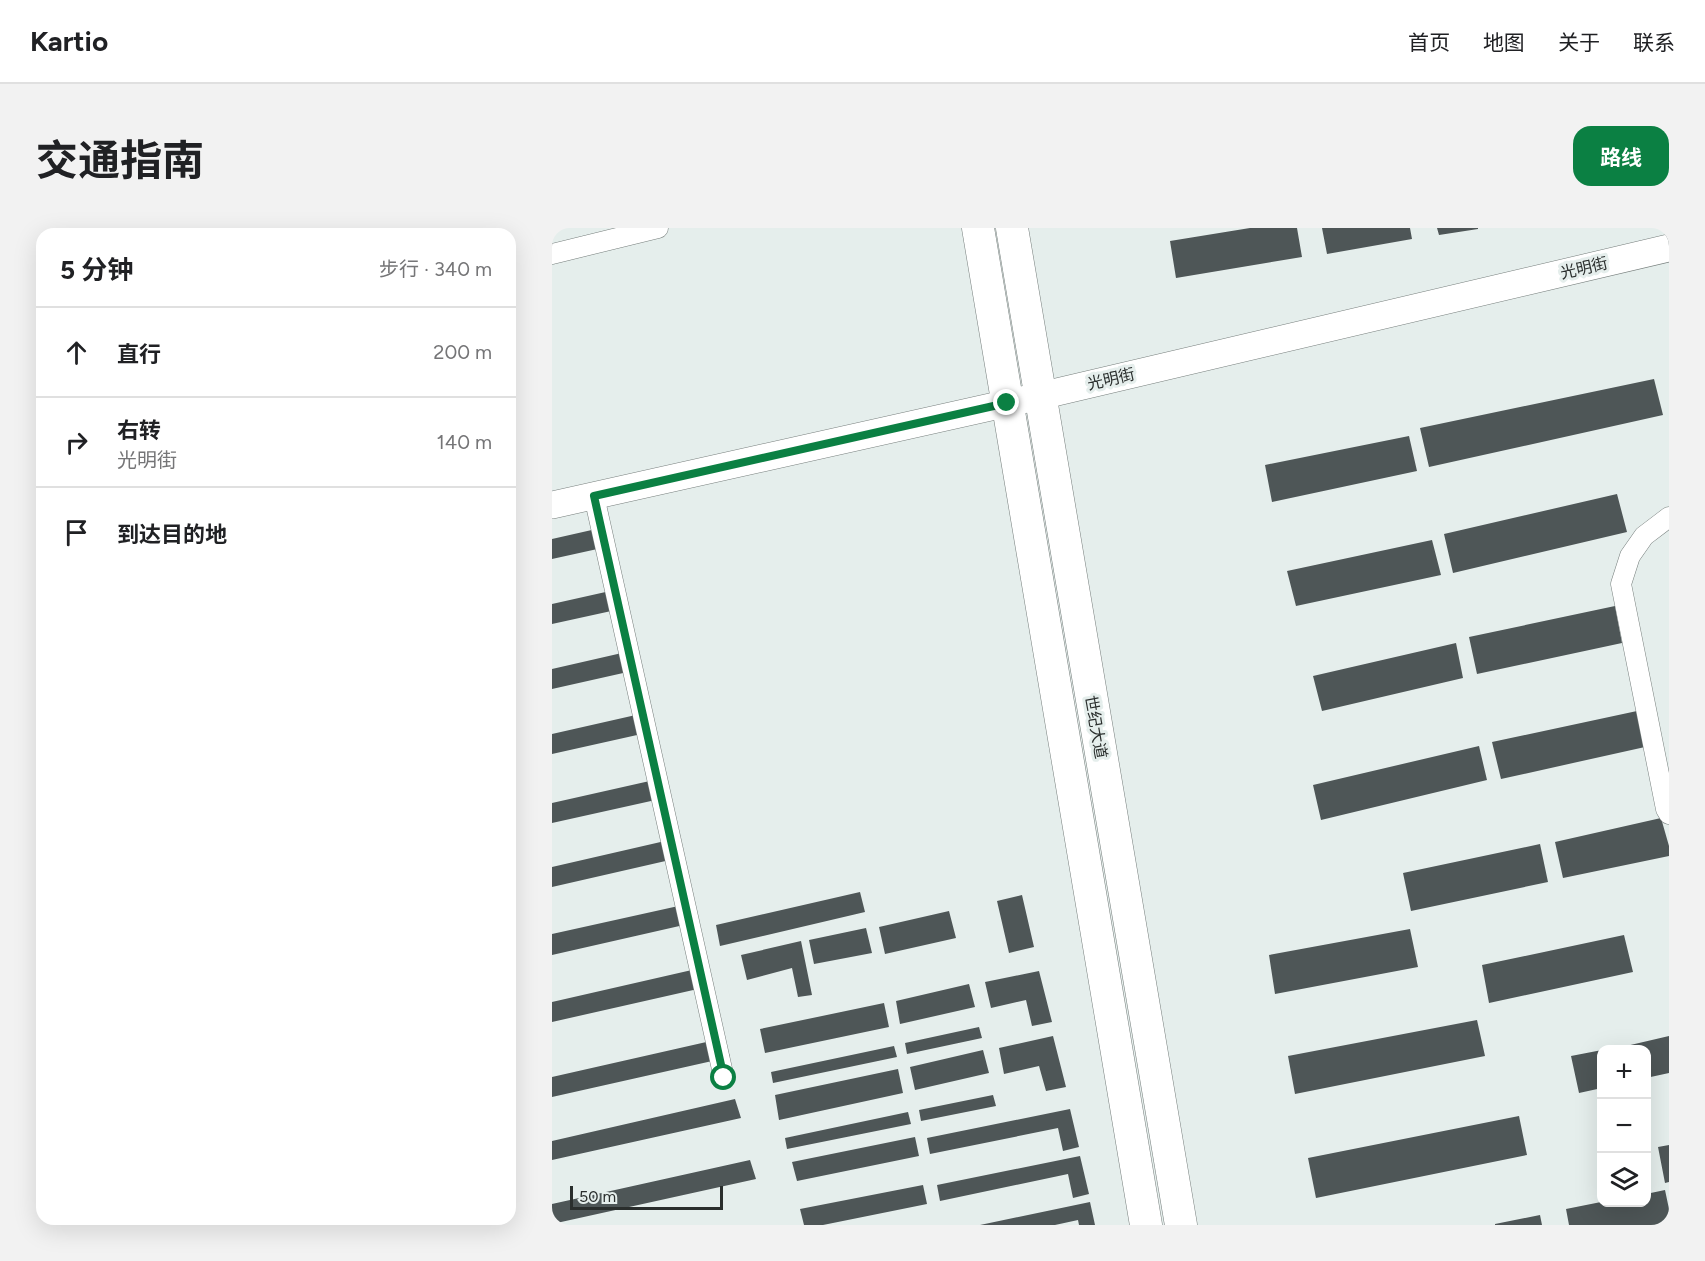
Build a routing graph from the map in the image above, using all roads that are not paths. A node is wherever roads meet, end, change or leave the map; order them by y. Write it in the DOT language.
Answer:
graph roads {
  1 [pos="658,228"];
  2 [pos="978,228"];
  3 [pos="1012,228"];
  4 [pos="1669,248"];
  5 [pos="552,254"];
  6 [pos="1040,396"];
  7 [pos="1007,403"];
  8 [pos="594,496"];
  9 [pos="552,506"];
  10 [pos="1669,517"];
  11 [pos="1669,814"];
  12 [pos="724,1078"];
  13 [pos="1146,1225"];
  14 [pos="1181,1225"];
  1 -- 5 [label="street"];
  2 -- 7 [label="main road, 世纪大道"];
  3 -- 6 [label="main road, 世纪大道"];
  4 -- 6 [label="street, 光明街"];
  6 -- 7 [label="street, 光明街"];
  6 -- 14 [label="main road, 世纪大道"];
  7 -- 8 [label="street, 光明街"];
  7 -- 13 [label="main road, 世纪大道"];
  8 -- 9 [label="street, 光明街"];
  8 -- 12 [label="street"];
  10 -- 11 [label="street"];
}
